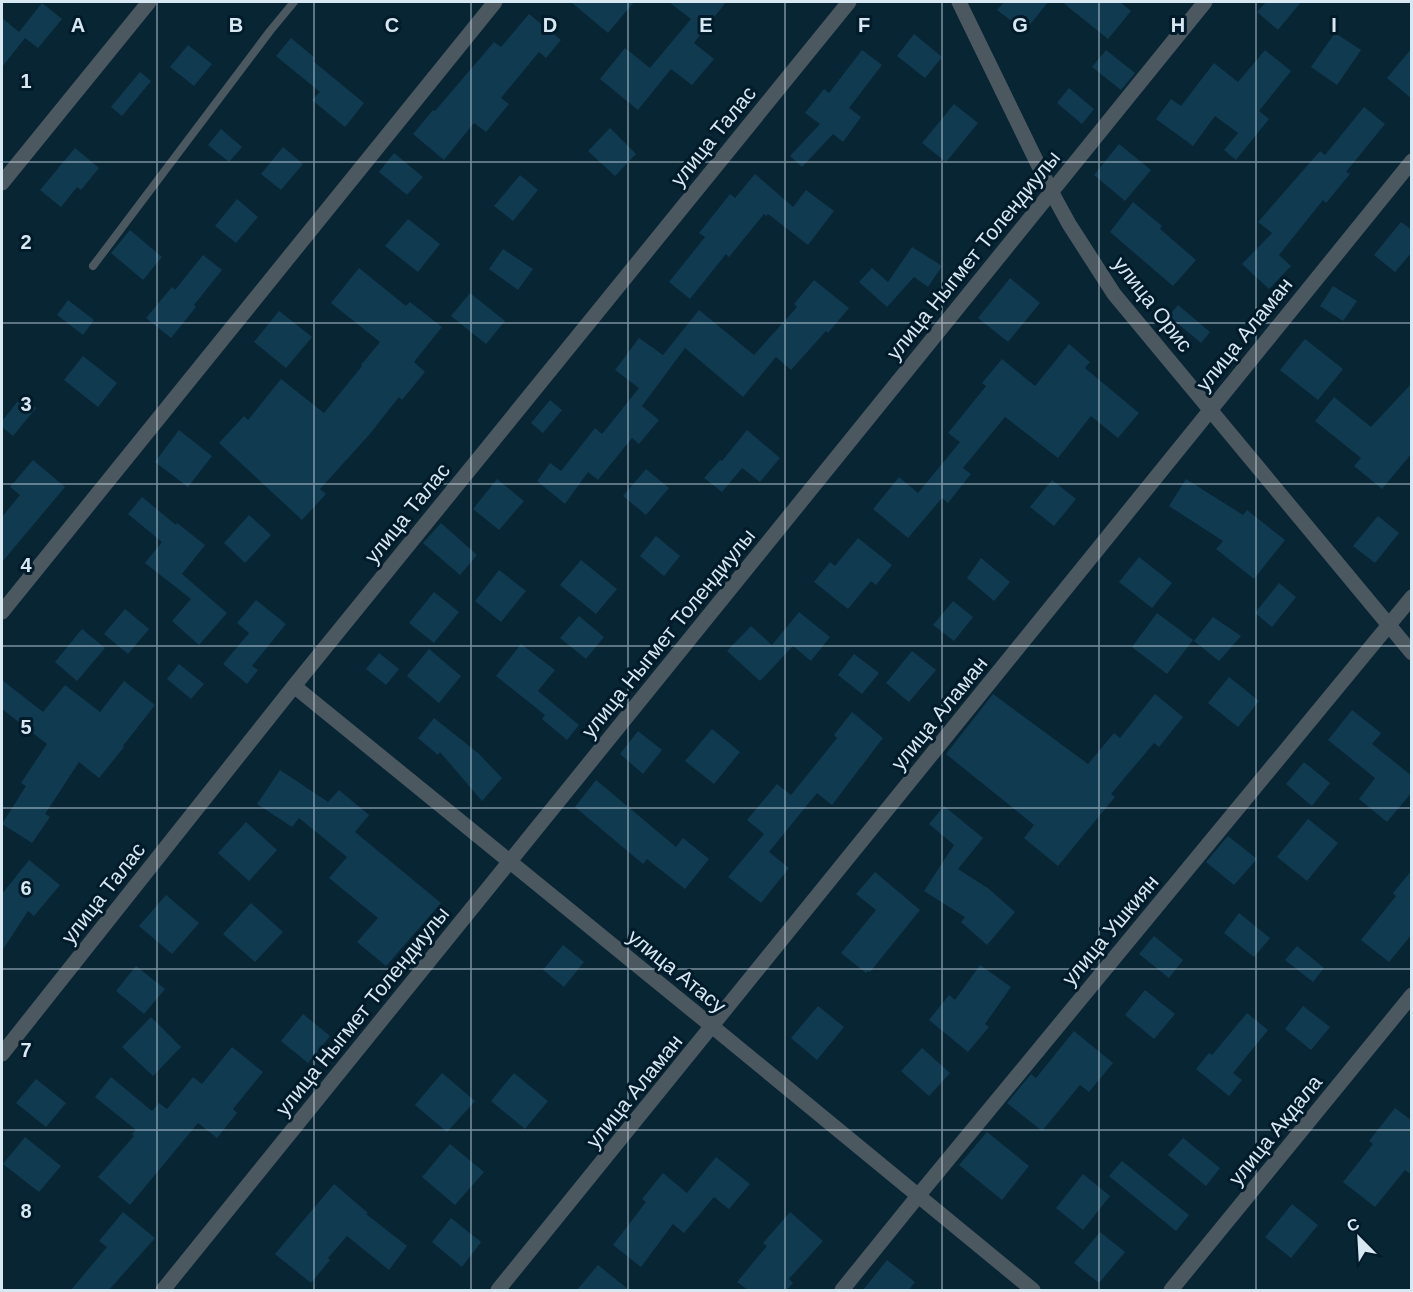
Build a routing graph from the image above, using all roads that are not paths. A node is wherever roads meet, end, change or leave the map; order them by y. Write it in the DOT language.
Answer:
graph roads {
  1 [pos="149,2"];
  2 [pos="294,2"];
  3 [pos="495,2"];
  4 [pos="849,2"];
  5 [pos="959,2"];
  6 [pos="1205,2"];
  7 [pos="1412,161"];
  8 [pos="2,183"];
  9 [pos="1051,191"];
  10 [pos="93,266"];
  11 [pos="1210,408"];
  12 [pos="1412,597"];
  13 [pos="2,612"];
  14 [pos="1389,626"];
  15 [pos="1412,653"];
  16 [pos="294,686"];
  17 [pos="510,862"];
  18 [pos="1412,995"];
  19 [pos="713,1027"];
  20 [pos="2,1054"];
  21 [pos="918,1196"];
  22 [pos="163,1290"];
  23 [pos="498,1290"];
  24 [pos="842,1290"];
  25 [pos="1033,1290"];
  26 [pos="1171,1290"];
  1 -- 8 [label="street"];
  2 -- 10 [label="lane"];
  3 -- 13 [label="street"];
  4 -- 16 [label="street, улица Талас"];
  5 -- 9 [label="street, улица Орис"];
  6 -- 9 [label="street, улица Ныгмет Толендиулы"];
  7 -- 11 [label="street, улица Аламан"];
  9 -- 11 [label="street, улица Орис"];
  9 -- 17 [label="street, улица Ныгмет Толендиулы"];
  11 -- 14 [label="street, улица Орис"];
  11 -- 19 [label="street, улица Аламан"];
  12 -- 14 [label="street, улица Ушкиян"];
  14 -- 15 [label="street, улица Орис"];
  14 -- 21 [label="street, улица Ушкиян"];
  16 -- 17 [label="street, улица Атасу"];
  16 -- 20 [label="street, улица Талас"];
  17 -- 19 [label="street, улица Атасу"];
  17 -- 22 [label="street, улица Ныгмет Толендиулы"];
  18 -- 26 [label="street, улица Акдала"];
  19 -- 21 [label="street, улица Атасу"];
  19 -- 23 [label="street, улица Аламан"];
  21 -- 24 [label="street, улица Ушкиян"];
  21 -- 25 [label="street, улица Атасу"];
}
